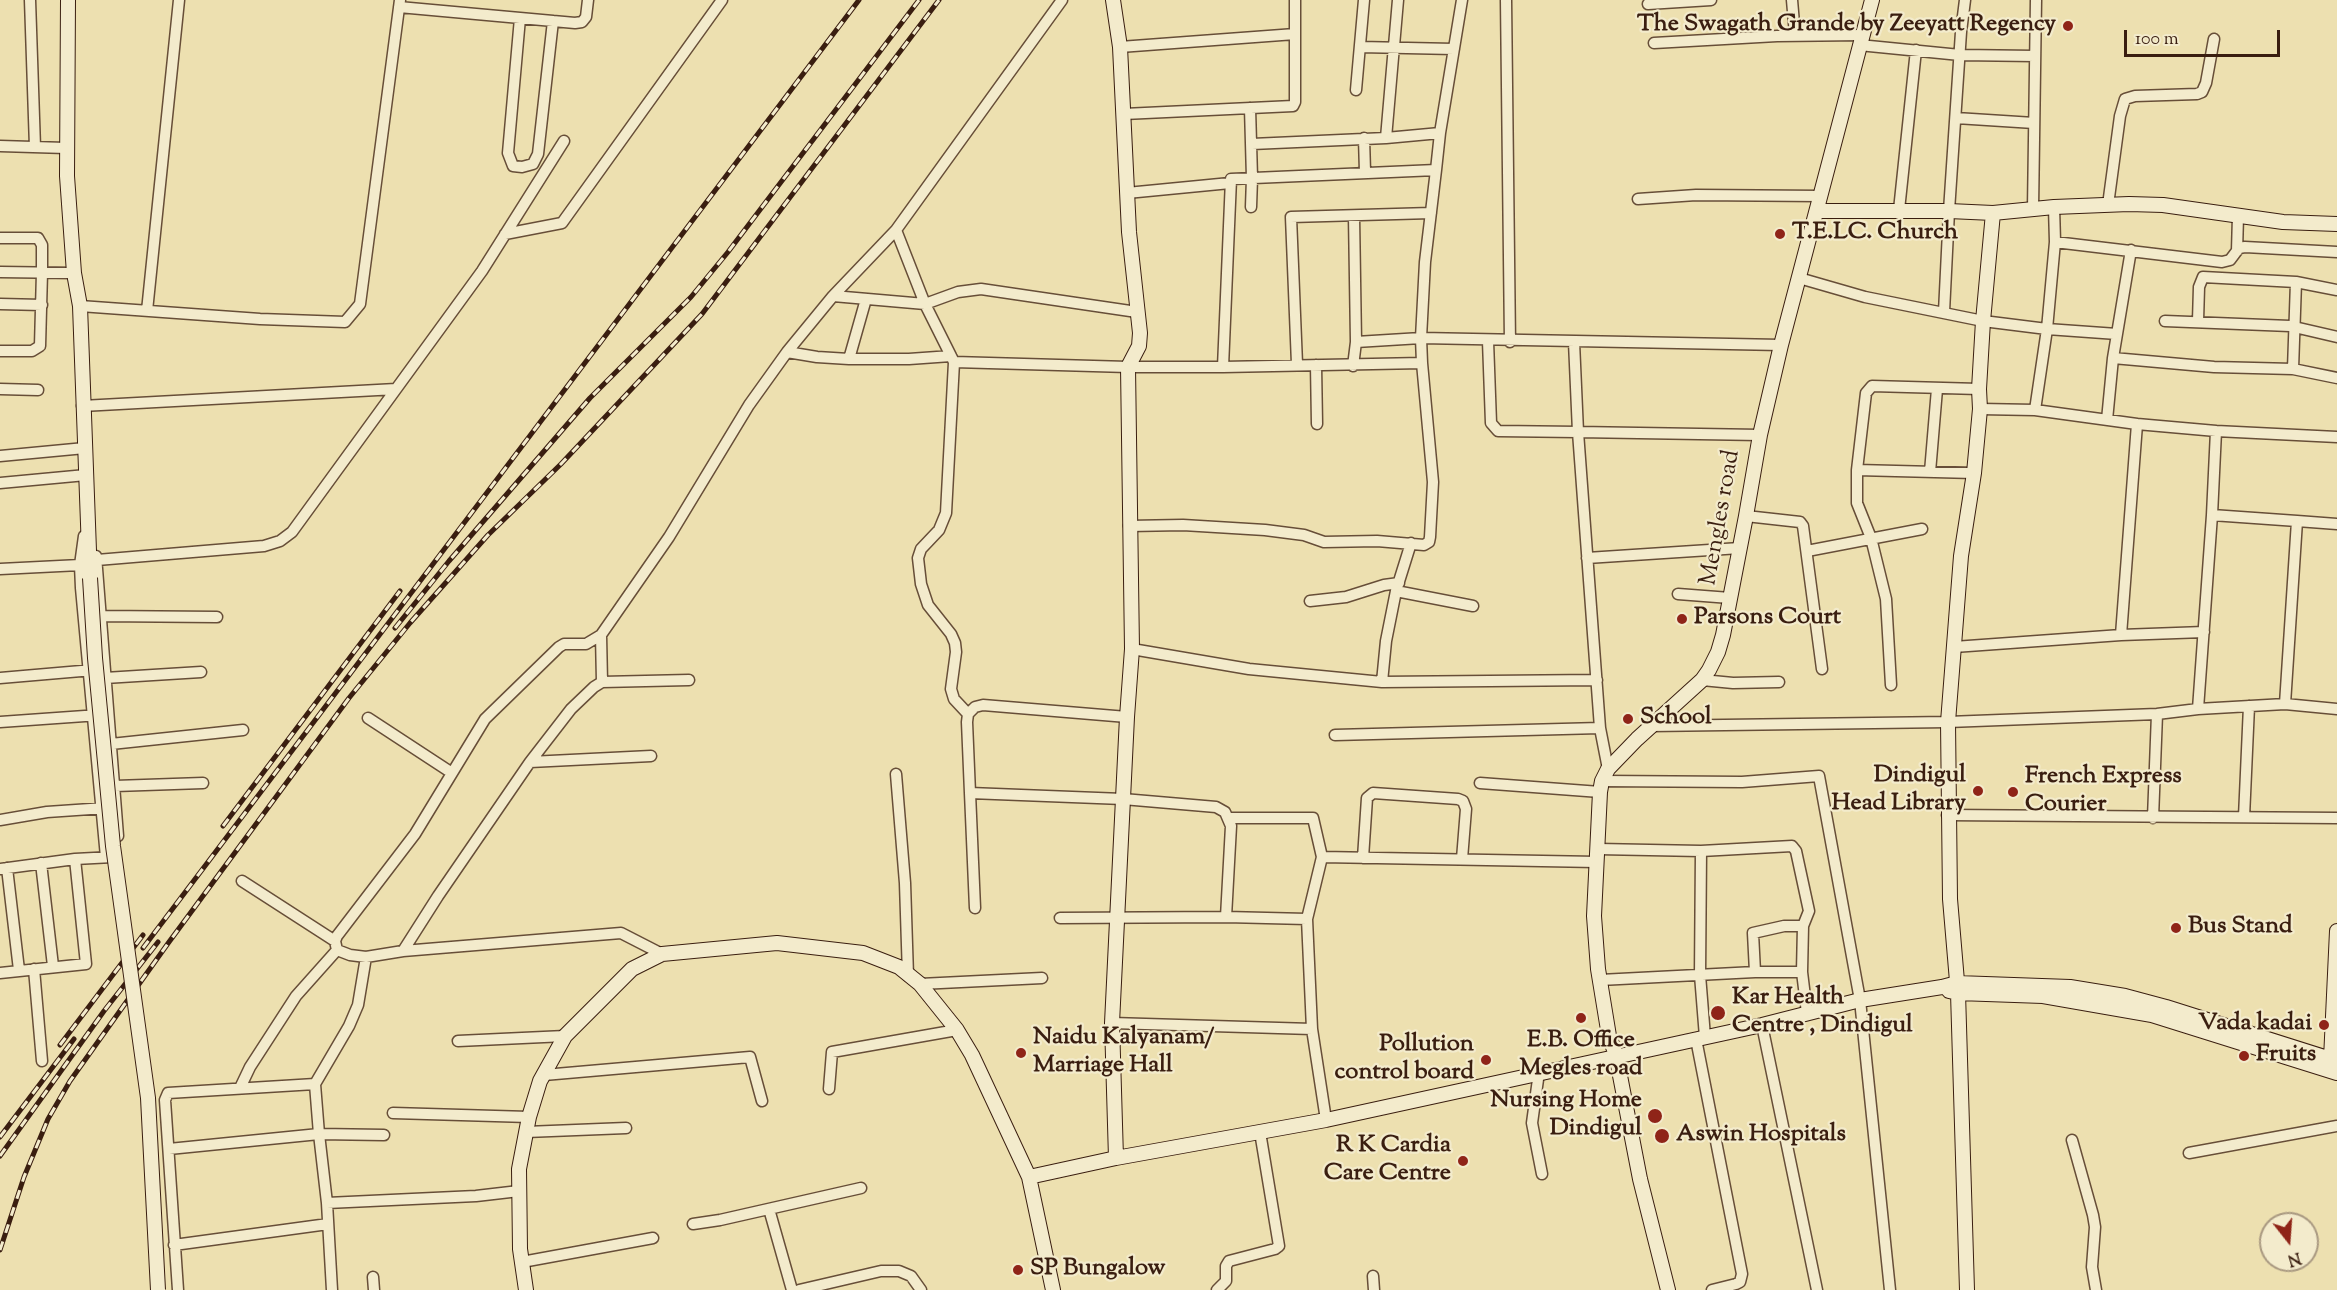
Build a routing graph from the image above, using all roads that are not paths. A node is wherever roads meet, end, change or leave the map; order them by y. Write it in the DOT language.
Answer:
graph roads {
  1 [pos="30,0"];
  2 [pos="68,0"];
  3 [pos="179,0"];
  4 [pos="588,0"];
  5 [pos="722,0"];
  6 [pos="1062,0"];
  7 [pos="1113,0"];
  8 [pos="1295,0"];
  9 [pos="1364,0"];
  10 [pos="1398,0"];
  11 [pos="1462,0"];
  12 [pos="1506,0"];
  13 [pos="1711,0"];
  14 [pos="1792,0"];
  15 [pos="1872,0"];
  16 [pos="1965,0"];
  17 [pos="2036,0"];
  18 [pos="399,3"];
  19 [pos="1648,4"];
  20 [pos="520,18"];
  21 [pos="553,21"];
  22 [pos="1295,34"];
  23 [pos="1795,35"];
  24 [pos="2214,39"];
  25 [pos="1860,40"];
  26 [pos="1654,43"];
  27 [pos="1120,47"];
  28 [pos="1360,47"];
  29 [pos="1394,49"];
  30 [pos="1454,49"];
  31 [pos="1916,50"];
  32 [pos="1960,55"];
  33 [pos="2035,56"];
  34 [pos="1356,90"];
  35 [pos="1250,108"];
  36 [pos="1124,114"];
  37 [pos="1956,118"];
  38 [pos="2034,123"];
  39 [pos="1440,133"];
  40 [pos="1364,138"];
  41 [pos="1386,138"];
  42 [pos="564,141"];
  43 [pos="1252,144"];
  44 [pos="0,146"];
  45 [pos="35,147"];
  46 [pos="66,148"];
  47 [pos="1436,170"];
  48 [pos="1365,172"];
  49 [pos="1252,178"];
  50 [pos="1230,183"];
  51 [pos="1127,193"];
  52 [pos="1821,196"];
  53 [pos="1638,199"];
  54 [pos="2108,205"];
  55 [pos="1251,207"];
  56 [pos="2054,207"];
  57 [pos="2033,209"];
  58 [pos="1899,210"];
  59 [pos="1949,210"];
  60 [pos="1817,211"];
  61 [pos="1431,213"];
  62 [pos="1993,213"];
  63 [pos="1354,216"];
  64 [pos="2238,216"];
  65 [pos="2337,224"];
  66 [pos="896,230"];
  67 [pos="505,234"];
  68 [pos="0,238"];
  69 [pos="2055,242"];
  70 [pos="2131,250"];
  71 [pos="2237,251"];
  72 [pos="2337,252"];
  73 [pos="0,272"];
  74 [pos="42,272"];
  75 [pos="74,273"];
  76 [pos="1799,278"];
  77 [pos="2296,282"];
  78 [pos="2337,290"];
  79 [pos="833,296"];
  80 [pos="866,299"];
  81 [pos="0,304"];
  82 [pos="925,304"];
  83 [pos="42,305"];
  84 [pos="80,306"];
  85 [pos="147,311"];
  86 [pos="1137,312"];
  87 [pos="1944,312"];
  88 [pos="1983,321"];
  89 [pos="2165,321"];
  90 [pos="2198,321"];
  91 [pos="2294,326"];
  92 [pos="2047,329"];
  93 [pos="2117,334"];
  94 [pos="2337,337"];
  95 [pos="1421,338"];
  96 [pos="1488,341"];
  97 [pos="1356,342"];
  98 [pos="1510,342"];
  99 [pos="1574,342"];
  100 [pos="1781,345"];
  101 [pos="0,351"];
  102 [pos="787,352"];
  103 [pos="2113,358"];
  104 [pos="952,359"];
  105 [pos="849,360"];
  106 [pos="1422,363"];
  107 [pos="1297,364"];
  108 [pos="1316,365"];
  109 [pos="1353,366"];
  110 [pos="1128,367"];
  111 [pos="1223,367"];
  112 [pos="2293,369"];
  113 [pos="2337,378"];
  114 [pos="0,388"];
  115 [pos="396,389"];
  116 [pos="1936,389"];
  117 [pos="1979,389"];
  118 [pos="38,390"];
  119 [pos="82,406"];
  120 [pos="1980,409"];
  121 [pos="2035,410"];
  122 [pos="2107,420"];
  123 [pos="1317,424"];
  124 [pos="2137,424"];
  125 [pos="2216,431"];
  126 [pos="1578,432"];
  127 [pos="1760,435"];
  128 [pos="2337,437"];
  129 [pos="85,448"];
  130 [pos="0,456"];
  131 [pos="1857,470"];
  132 [pos="1930,472"];
  133 [pos="1974,473"];
  134 [pos="86,475"];
  135 [pos="0,483"];
  136 [pos="2212,515"];
  137 [pos="1746,516"];
  138 [pos="87,518"];
  139 [pos="2297,521"];
  140 [pos="2337,524"];
  141 [pos="1129,526"];
  142 [pos="1922,529"];
  143 [pos="1871,538"];
  144 [pos="1411,543"];
  145 [pos="1740,548"];
  146 [pos="1807,551"];
  147 [pos="1587,558"];
  148 [pos="97,560"];
  149 [pos="80,565"];
  150 [pos="0,569"];
  151 [pos="1398,587"];
  152 [pos="1678,594"];
  153 [pos="1730,598"];
  154 [pos="1310,601"];
  155 [pos="1473,606"];
  156 [pos="100,616"];
  157 [pos="217,617"];
  158 [pos="2204,632"];
  159 [pos="601,635"];
  160 [pos="2121,635"];
  161 [pos="1954,647"];
  162 [pos="1132,649"];
  163 [pos="1822,669"];
  164 [pos="87,670"];
  165 [pos="201,672"];
  166 [pos="105,674"];
  167 [pos="0,678"];
  168 [pos="690,680"];
  169 [pos="1597,680"];
  170 [pos="1702,680"];
  171 [pos="602,682"];
  172 [pos="1382,682"];
  173 [pos="1779,682"];
  174 [pos="1891,685"];
  175 [pos="2285,704"];
  176 [pos="2249,706"];
  177 [pos="2198,709"];
  178 [pos="2337,709"];
  179 [pos="108,714"];
  180 [pos="968,714"];
  181 [pos="2157,714"];
  182 [pos="91,715"];
  183 [pos="1126,717"];
  184 [pos="368,718"];
  185 [pos="0,722"];
  186 [pos="1948,722"];
  187 [pos="1650,726"];
  188 [pos="1600,728"];
  189 [pos="243,730"];
  190 [pos="1335,735"];
  191 [pos="111,744"];
  192 [pos="651,756"];
  193 [pos="530,762"];
  194 [pos="452,773"];
  195 [pos="896,774"];
  196 [pos="1603,780"];
  197 [pos="203,783"];
  198 [pos="1480,783"];
  199 [pos="115,786"];
  200 [pos="970,794"];
  201 [pos="1123,799"];
  202 [pos="117,808"];
  203 [pos="100,809"];
  204 [pos="1947,815"];
  205 [pos="2244,817"];
  206 [pos="1228,818"];
  207 [pos="2153,818"];
  208 [pos="2337,818"];
  209 [pos="0,820"];
  210 [pos="1701,851"];
  211 [pos="1597,856"];
  212 [pos="106,857"];
  213 [pos="119,857"];
  214 [pos="1322,857"];
  215 [pos="1362,858"];
  216 [pos="75,859"];
  217 [pos="1462,859"];
  218 [pos="41,863"];
  219 [pos="4,868"];
  220 [pos="242,881"];
  221 [pos="975,908"];
  222 [pos="127,909"];
  223 [pos="1117,917"];
  224 [pos="1226,917"];
  225 [pos="1060,918"];
  226 [pos="1307,919"];
  227 [pos="1803,927"];
  228 [pos="2337,931"];
  229 [pos="336,946"];
  230 [pos="403,951"];
  231 [pos="662,954"];
  232 [pos="366,957"];
  233 [pos="53,966"];
  234 [pos="34,969"];
  235 [pos="19,970"];
  236 [pos="1755,972"];
  237 [pos="1802,972"];
  238 [pos="0,973"];
  239 [pos="1700,975"];
  240 [pos="908,976"];
  241 [pos="1042,978"];
  242 [pos="1600,980"];
  243 [pos="920,984"];
  244 [pos="1957,988"];
  245 [pos="2336,997"];
  246 [pos="1860,1000"];
  247 [pos="1807,1013"];
  248 [pos="2194,1022"];
  249 [pos="1112,1023"];
  250 [pos="1762,1025"];
  251 [pos="1312,1029"];
  252 [pos="957,1030"];
  253 [pos="565,1036"];
  254 [pos="1701,1038"];
  255 [pos="458,1041"];
  256 [pos="1616,1055"];
  257 [pos="2334,1060"];
  258 [pos="42,1061"];
  259 [pos="1539,1072"];
  260 [pos="2337,1073"];
  261 [pos="544,1075"];
  262 [pos="315,1084"];
  263 [pos="240,1088"];
  264 [pos="829,1089"];
  265 [pos="762,1101"];
  266 [pos="393,1113"];
  267 [pos="529,1118"];
  268 [pos="1326,1120"];
  269 [pos="2337,1126"];
  270 [pos="626,1128"];
  271 [pos="526,1132"];
  272 [pos="1260,1132"];
  273 [pos="319,1134"];
  274 [pos="384,1136"];
  275 [pos="2072,1140"];
  276 [pos="169,1149"];
  277 [pos="2189,1153"];
  278 [pos="1116,1158"];
  279 [pos="1542,1174"];
  280 [pos="1029,1177"];
  281 [pos="861,1188"];
  282 [pos="519,1191"];
  283 [pos="327,1203"];
  284 [pos="769,1209"];
  285 [pos="328,1224"];
  286 [pos="693,1224"];
  287 [pos="653,1238"];
  288 [pos="174,1245"];
  289 [pos="522,1262"];
  290 [pos="1373,1276"];
  291 [pos="373,1277"];
  292 [pos="158,1290"];
  293 [pos="178,1290"];
  294 [pos="332,1290"];
  295 [pos="374,1290"];
  296 [pos="526,1290"];
  297 [pos="792,1290"];
  298 [pos="799,1290"];
  299 [pos="921,1290"];
  300 [pos="1053,1290"];
  301 [pos="1217,1290"];
  302 [pos="1374,1290"];
  303 [pos="1668,1290"];
  304 [pos="1712,1290"];
  305 [pos="1817,1290"];
  306 [pos="1890,1290"];
  307 [pos="1966,1290"];
  308 [pos="2096,1290"];
  1 -- 45 [label="street"];
  2 -- 46 [label="main road"];
  3 -- 85 [label="street"];
  4 -- 21 [label="street"];
  5 -- 67 [label="street"];
  6 -- 66 [label="street"];
  7 -- 27 [label="main road"];
  8 -- 22 [label="street"];
  9 -- 28 [label="street"];
  10 -- 29 [label="street"];
  11 -- 30 [label="street"];
  12 -- 98 [label="street"];
  13 -- 19 [label="street"];
  14 -- 23 [label="street"];
  15 -- 25 [label="main road, Mengles road"];
  16 -- 32 [label="street"];
  17 -- 33 [label="street"];
  18 -- 20 [label="street"];
  18 -- 85 [label="street"];
  20 -- 21 [label="street"];
  20 -- 21 [label="street"];
  22 -- 27 [label="street"];
  22 -- 35 [label="street"];
  23 -- 25 [label="street"];
  23 -- 26 [label="street"];
  24 -- 54 [label="street"];
  25 -- 31 [label="street"];
  25 -- 52 [label="main road, Mengles road"];
  27 -- 36 [label="main road"];
  28 -- 29 [label="street"];
  28 -- 34 [label="street"];
  29 -- 30 [label="street"];
  29 -- 41 [label="street"];
  30 -- 39 [label="street"];
  31 -- 32 [label="street"];
  31 -- 58 [label="street"];
  32 -- 33 [label="street"];
  32 -- 37 [label="street"];
  33 -- 38 [label="street"];
  35 -- 36 [label="street"];
  35 -- 43 [label="street"];
  36 -- 51 [label="main road"];
  37 -- 38 [label="street"];
  37 -- 59 [label="street"];
  38 -- 57 [label="street"];
  39 -- 41 [label="street"];
  39 -- 47 [label="street"];
  40 -- 41 [label="street"];
  40 -- 43 [label="street"];
  40 -- 48 [label="street"];
  42 -- 67 [label="street"];
  43 -- 49 [label="street"];
  44 -- 45 [label="street"];
  45 -- 46 [label="street"];
  46 -- 75 [label="main road"];
  47 -- 48 [label="street"];
  47 -- 61 [label="street"];
  48 -- 49 [label="street"];
  49 -- 50 [label="street"];
  49 -- 55 [label="street"];
  50 -- 51 [label="street"];
  50 -- 111 [label="street"];
  51 -- 86 [label="main road"];
  52 -- 53 [label="street"];
  52 -- 60 [label="main road, Mengles road"];
  54 -- 56 [label="main road"];
  54 -- 64 [label="main road"];
  56 -- 57 [label="main road"];
  56 -- 69 [label="street"];
  57 -- 62 [label="main road"];
  58 -- 59 [label="main road"];
  58 -- 60 [label="main road"];
  59 -- 62 [label="main road"];
  59 -- 87 [label="street"];
  60 -- 76 [label="main road, Mengles road"];
  61 -- 63 [label="street"];
  61 -- 95 [label="street"];
  62 -- 88 [label="main road"];
  63 -- 97 [label="street"];
  63 -- 107 [label="street"];
  64 -- 65 [label="main road"];
  64 -- 71 [label="street"];
  66 -- 79 [label="street"];
  66 -- 82 [label="street"];
  67 -- 115 [label="street"];
  68 -- 74 [label="street"];
  69 -- 70 [label="street"];
  69 -- 92 [label="street"];
  70 -- 71 [label="street"];
  70 -- 93 [label="street"];
  71 -- 72 [label="street"];
  73 -- 74 [label="street"];
  74 -- 75 [label="street"];
  74 -- 83 [label="street"];
  75 -- 84 [label="main road"];
  76 -- 87 [label="street"];
  76 -- 100 [label="main road, Mengles road"];
  77 -- 78 [label="street"];
  77 -- 90 [label="street"];
  77 -- 91 [label="street"];
  79 -- 80 [label="street"];
  79 -- 102 [label="street"];
  80 -- 82 [label="street"];
  80 -- 105 [label="street"];
  81 -- 83 [label="street"];
  82 -- 86 [label="street"];
  82 -- 104 [label="street"];
  83 -- 101 [label="street"];
  84 -- 85 [label="street"];
  84 -- 119 [label="main road"];
  86 -- 110 [label="main road"];
  87 -- 88 [label="street"];
  88 -- 92 [label="street"];
  88 -- 117 [label="main road"];
  89 -- 90 [label="street"];
  90 -- 91 [label="street"];
  91 -- 94 [label="street"];
  91 -- 112 [label="street"];
  92 -- 93 [label="street"];
  92 -- 121 [label="street"];
  93 -- 103 [label="street"];
  95 -- 96 [label="street"];
  95 -- 97 [label="street"];
  95 -- 106 [label="street"];
  96 -- 98 [label="street"];
  96 -- 126 [label="street"];
  97 -- 109 [label="street"];
  98 -- 99 [label="street"];
  99 -- 100 [label="street"];
  99 -- 126 [label="street"];
  100 -- 127 [label="main road, Mengles road"];
  102 -- 105 [label="street"];
  102 -- 159 [label="street"];
  103 -- 112 [label="street"];
  103 -- 122 [label="street"];
  104 -- 105 [label="street"];
  104 -- 110 [label="street"];
  104 -- 180 [label="street"];
  106 -- 109 [label="street"];
  106 -- 144 [label="street"];
  107 -- 108 [label="street"];
  107 -- 111 [label="street"];
  108 -- 109 [label="street"];
  108 -- 123 [label="street"];
  110 -- 111 [label="street"];
  110 -- 141 [label="main road"];
  112 -- 113 [label="street"];
  114 -- 118 [label="street"];
  115 -- 119 [label="street"];
  115 -- 148 [label="street"];
  116 -- 117 [label="street"];
  116 -- 131 [label="street"];
  116 -- 132 [label="street"];
  117 -- 120 [label="main road"];
  119 -- 129 [label="main road"];
  120 -- 121 [label="street"];
  120 -- 133 [label="main road"];
  121 -- 122 [label="street"];
  122 -- 124 [label="street"];
  124 -- 125 [label="street"];
  124 -- 160 [label="street"];
  125 -- 128 [label="street"];
  125 -- 136 [label="street"];
  126 -- 127 [label="street"];
  126 -- 147 [label="street"];
  127 -- 137 [label="main road, Mengles road"];
  129 -- 130 [label="street"];
  129 -- 134 [label="main road"];
  131 -- 132 [label="street"];
  131 -- 143 [label="street"];
  132 -- 133 [label="street"];
  133 -- 161 [label="main road"];
  134 -- 135 [label="street"];
  134 -- 138 [label="main road"];
  136 -- 139 [label="street"];
  136 -- 158 [label="street"];
  137 -- 145 [label="main road, Mengles road"];
  137 -- 146 [label="street"];
  138 -- 148 [label="street"];
  138 -- 149 [label="street"];
  138 -- 292 [label="main road, bridge"];
  139 -- 140 [label="street"];
  139 -- 175 [label="street"];
  141 -- 144 [label="street"];
  141 -- 162 [label="main road"];
  142 -- 143 [label="street"];
  143 -- 146 [label="street"];
  143 -- 174 [label="street"];
  144 -- 151 [label="street"];
  145 -- 147 [label="street"];
  145 -- 153 [label="main road, Mengles road"];
  146 -- 163 [label="street"];
  147 -- 169 [label="street"];
  148 -- 156 [label="street"];
  149 -- 150 [label="street"];
  149 -- 164 [label="street"];
  151 -- 154 [label="street"];
  151 -- 155 [label="street"];
  151 -- 172 [label="street"];
  152 -- 153 [label="street"];
  153 -- 170 [label="main road, Mengles road"];
  156 -- 157 [label="street"];
  156 -- 166 [label="street"];
  158 -- 160 [label="street"];
  158 -- 177 [label="street"];
  159 -- 171 [label="street"];
  159 -- 194 [label="street"];
  160 -- 161 [label="street"];
  161 -- 186 [label="main road"];
  162 -- 172 [label="street"];
  162 -- 183 [label="main road"];
  164 -- 166 [label="street"];
  164 -- 167 [label="street"];
  164 -- 182 [label="street"];
  165 -- 166 [label="street"];
  166 -- 179 [label="street"];
  168 -- 171 [label="street"];
  169 -- 172 [label="street"];
  169 -- 188 [label="street"];
  170 -- 173 [label="street"];
  170 -- 187 [label="main road, Mengles road"];
  171 -- 193 [label="street"];
  175 -- 176 [label="street"];
  175 -- 178 [label="street"];
  176 -- 177 [label="street"];
  176 -- 205 [label="street"];
  177 -- 181 [label="street"];
  179 -- 182 [label="street"];
  179 -- 191 [label="street"];
  180 -- 183 [label="street"];
  180 -- 200 [label="street"];
  181 -- 186 [label="street"];
  181 -- 207 [label="street"];
  182 -- 185 [label="street"];
  182 -- 203 [label="street"];
  183 -- 201 [label="main road"];
  184 -- 194 [label="street"];
  186 -- 187 [label="street"];
  186 -- 204 [label="main road"];
  187 -- 196 [label="main road, Mengles road"];
  188 -- 190 [label="street"];
  188 -- 196 [label="street"];
  189 -- 191 [label="street"];
  191 -- 199 [label="street"];
  192 -- 193 [label="street"];
  193 -- 230 [label="street"];
  194 -- 229 [label="street"];
  195 -- 240 [label="street"];
  196 -- 198 [label="street"];
  196 -- 211 [label="main road"];
  196 -- 246 [label="street"];
  197 -- 199 [label="street"];
  199 -- 202 [label="street"];
  200 -- 201 [label="street"];
  200 -- 221 [label="street"];
  201 -- 206 [label="street"];
  201 -- 223 [label="main road"];
  202 -- 203 [label="street"];
  202 -- 213 [label="street"];
  203 -- 209 [label="street"];
  203 -- 212 [label="street"];
  204 -- 207 [label="street"];
  204 -- 244 [label="main road"];
  205 -- 207 [label="street"];
  205 -- 208 [label="street"];
  206 -- 214 [label="street"];
  206 -- 224 [label="street"];
  210 -- 211 [label="street"];
  210 -- 227 [label="street"];
  210 -- 239 [label="street"];
  211 -- 217 [label="street"];
  211 -- 242 [label="main road"];
  212 -- 213 [label="street"];
  212 -- 216 [label="street"];
  213 -- 222 [label="street"];
  214 -- 215 [label="street"];
  214 -- 226 [label="street"];
  215 -- 217 [label="street"];
  215 -- 217 [label="street"];
  216 -- 218 [label="street"];
  216 -- 233 [label="street"];
  218 -- 219 [label="street"];
  218 -- 233 [label="street"];
  219 -- 235 [label="street"];
  220 -- 229 [label="street"];
  223 -- 224 [label="street"];
  223 -- 225 [label="street"];
  223 -- 249 [label="main road"];
  224 -- 226 [label="street"];
  226 -- 251 [label="street"];
  227 -- 236 [label="street"];
  227 -- 237 [label="street"];
  228 -- 245 [label="main road"];
  229 -- 232 [label="street"];
  229 -- 263 [label="street"];
  230 -- 231 [label="street"];
  230 -- 232 [label="street"];
  231 -- 240 [label="main road"];
  231 -- 253 [label="main road"];
  232 -- 262 [label="street"];
  233 -- 234 [label="street"];
  234 -- 235 [label="street"];
  234 -- 258 [label="street"];
  235 -- 238 [label="street"];
  236 -- 237 [label="street"];
  236 -- 239 [label="street"];
  237 -- 247 [label="street"];
  239 -- 242 [label="street"];
  239 -- 254 [label="street"];
  240 -- 243 [label="main road"];
  241 -- 243 [label="street"];
  242 -- 256 [label="main road"];
  243 -- 252 [label="main road"];
  244 -- 246 [label="main road"];
  244 -- 248 [label="main road"];
  244 -- 307 [label="main road"];
  245 -- 257 [label="main road"];
  246 -- 247 [label="main road"];
  246 -- 306 [label="street"];
  247 -- 250 [label="main road"];
  248 -- 257 [label="main road"];
  248 -- 260 [label="main road"];
  249 -- 251 [label="street"];
  249 -- 278 [label="main road"];
  250 -- 254 [label="main road"];
  250 -- 305 [label="street"];
  251 -- 268 [label="street"];
  252 -- 264 [label="street"];
  252 -- 280 [label="main road"];
  253 -- 255 [label="street"];
  253 -- 261 [label="main road"];
  254 -- 256 [label="main road"];
  254 -- 304 [label="street"];
  256 -- 259 [label="main road"];
  256 -- 303 [label="main road"];
  259 -- 268 [label="main road"];
  259 -- 279 [label="street"];
  261 -- 265 [label="street"];
  261 -- 267 [label="main road"];
  262 -- 263 [label="street"];
  262 -- 273 [label="street"];
  263 -- 276 [label="street"];
  266 -- 267 [label="street"];
  267 -- 271 [label="main road"];
  268 -- 272 [label="main road"];
  269 -- 277 [label="street"];
  270 -- 271 [label="street"];
  271 -- 282 [label="main road"];
  272 -- 278 [label="main road"];
  272 -- 301 [label="street"];
  273 -- 274 [label="street"];
  273 -- 276 [label="street"];
  273 -- 283 [label="street"];
  275 -- 308 [label="street"];
  276 -- 288 [label="street"];
  278 -- 280 [label="main road"];
  280 -- 300 [label="main road"];
  281 -- 284 [label="street"];
  282 -- 283 [label="street"];
  282 -- 289 [label="main road"];
  283 -- 285 [label="street"];
  284 -- 286 [label="street"];
  284 -- 297 [label="street"];
  285 -- 288 [label="street"];
  285 -- 294 [label="street"];
  287 -- 289 [label="street"];
  288 -- 293 [label="street"];
  289 -- 296 [label="main road"];
  290 -- 302 [label="street"];
  291 -- 295 [label="street"];
  298 -- 299 [label="street"];
}
